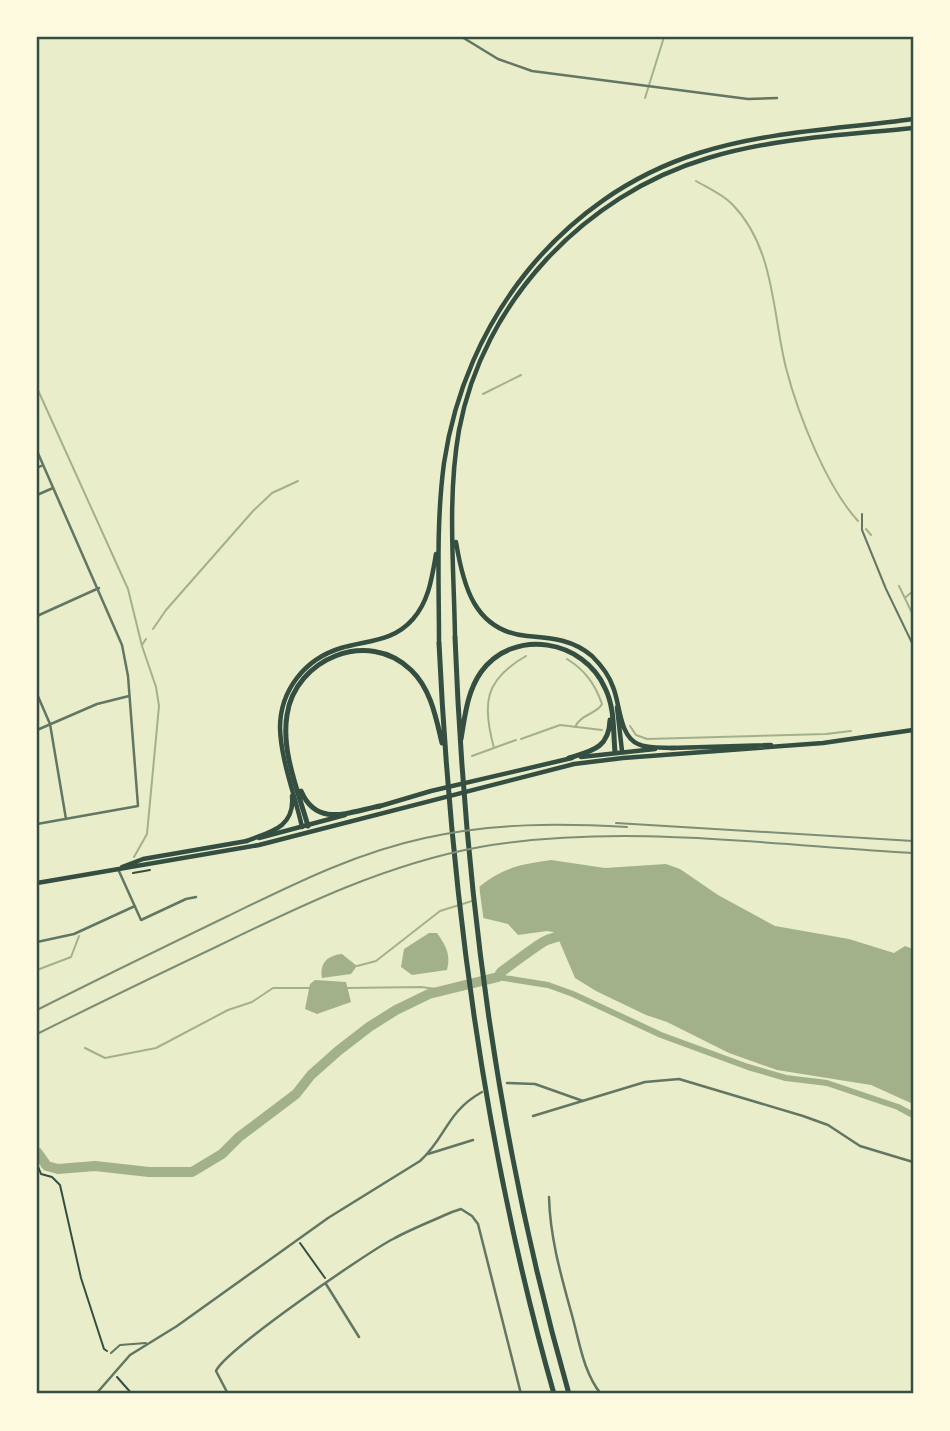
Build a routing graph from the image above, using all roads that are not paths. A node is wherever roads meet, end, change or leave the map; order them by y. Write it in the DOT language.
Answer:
graph roads {
  1 [pos="462,37"];
  2 [pos="777,98"];
  3 [pos="913,119"];
  4 [pos="913,128"];
  5 [pos="37,450"];
  6 [pos="43,465"];
  7 [pos="37,468"];
  8 [pos="54,488"];
  9 [pos="37,495"];
  10 [pos="862,514"];
  11 [pos="453,526"];
  12 [pos="438,543"];
  13 [pos="99,589"];
  14 [pos="37,616"];
  15 [pos="455,637"];
  16 [pos="439,643"];
  17 [pos="913,645"];
  18 [pos="614,688"];
  19 [pos="37,694"];
  20 [pos="129,696"];
  21 [pos="610,699"];
  22 [pos="50,724"];
  23 [pos="37,730"];
  24 [pos="913,730"];
  25 [pos="287,745"];
  26 [pos="443,745"];
  27 [pos="459,745"];
  28 [pos="786,746"];
  29 [pos="675,748"];
  30 [pos="618,754"];
  31 [pos="569,758"];
  32 [pos="289,774"];
  33 [pos="380,806"];
  34 [pos="66,819"];
  35 [pos="37,824"];
  36 [pos="305,826"];
  37 [pos="307,833"];
  38 [pos="247,841"];
  39 [pos="118,869"];
  40 [pos="37,883"];
  41 [pos="196,897"];
  42 [pos="135,906"];
  43 [pos="37,942"];
  44 [pos="507,1083"];
  45 [pos="482,1092"];
  46 [pos="583,1101"];
  47 [pos="533,1116"];
  48 [pos="437,1140"];
  49 [pos="473,1140"];
  50 [pos="445,1149"];
  51 [pos="428,1154"];
  52 [pos="913,1162"];
  53 [pos="549,1197"];
  54 [pos="326,1284"];
  55 [pos="359,1337"];
  56 [pos="151,1343"];
  57 [pos="111,1353"];
  58 [pos="225,1390"];
  59 [pos="96,1394"];
  60 [pos="218,1394"];
  61 [pos="228,1394"];
  62 [pos="521,1394"];
  63 [pos="554,1394"];
  64 [pos="569,1394"];
  65 [pos="601,1394"];
  1 -- 2 [label="street"];
  3 -- 12 [label="main road"];
  4 -- 11 [label="main road"];
  5 -- 6 [label="street"];
  6 -- 7 [label="street"];
  6 -- 8 [label="street"];
  8 -- 9 [label="street"];
  8 -- 13 [label="street"];
  10 -- 17 [label="lane"];
  11 -- 15 [label="main road"];
  11 -- 18 [label="main road"];
  12 -- 16 [label="main road"];
  12 -- 32 [label="main road"];
  13 -- 14 [label="street"];
  13 -- 20 [label="street"];
  15 -- 27 [label="highway"];
  16 -- 26 [label="highway"];
  18 -- 29 [label="main road"];
  18 -- 30 [label="main road"];
  19 -- 22 [label="street"];
  20 -- 22 [label="street"];
  20 -- 34 [label="street"];
  21 -- 27 [label="highway"];
  21 -- 30 [label="highway"];
  21 -- 31 [label="highway"];
  22 -- 23 [label="street"];
  22 -- 34 [label="street"];
  24 -- 28 [label="main road"];
  25 -- 26 [label="highway"];
  25 -- 33 [label="highway"];
  25 -- 36 [label="highway"];
  26 -- 63 [label="highway"];
  27 -- 64 [label="highway"];
  28 -- 29 [label="main road"];
  28 -- 30 [label="main road"];
  29 -- 30 [label="main road"];
  30 -- 31 [label="main road"];
  30 -- 37 [label="main road"];
  31 -- 33 [label="main road"];
  32 -- 36 [label="main road"];
  32 -- 38 [label="main road"];
  33 -- 36 [label="main road"];
  34 -- 35 [label="street"];
  36 -- 37 [label="main road"];
  36 -- 38 [label="main road"];
  37 -- 39 [label="main road"];
  38 -- 39 [label="main road"];
  39 -- 40 [label="main road"];
  39 -- 42 [label="street"];
  41 -- 42 [label="street"];
  42 -- 43 [label="street"];
  44 -- 46 [label="street"];
  45 -- 48 [label="street"];
  46 -- 47 [label="street"];
  46 -- 52 [label="street"];
  48 -- 50 [label="street"];
  48 -- 51 [label="street"];
  49 -- 50 [label="street"];
  50 -- 51 [label="street"];
  51 -- 56 [label="street"];
  53 -- 65 [label="street"];
  54 -- 55 [label="street"];
  54 -- 58 [label="street"];
  54 -- 62 [label="street"];
  56 -- 57 [label="lane"];
  56 -- 59 [label="street"];
  58 -- 60 [label="street"];
  58 -- 61 [label="street"];
}
